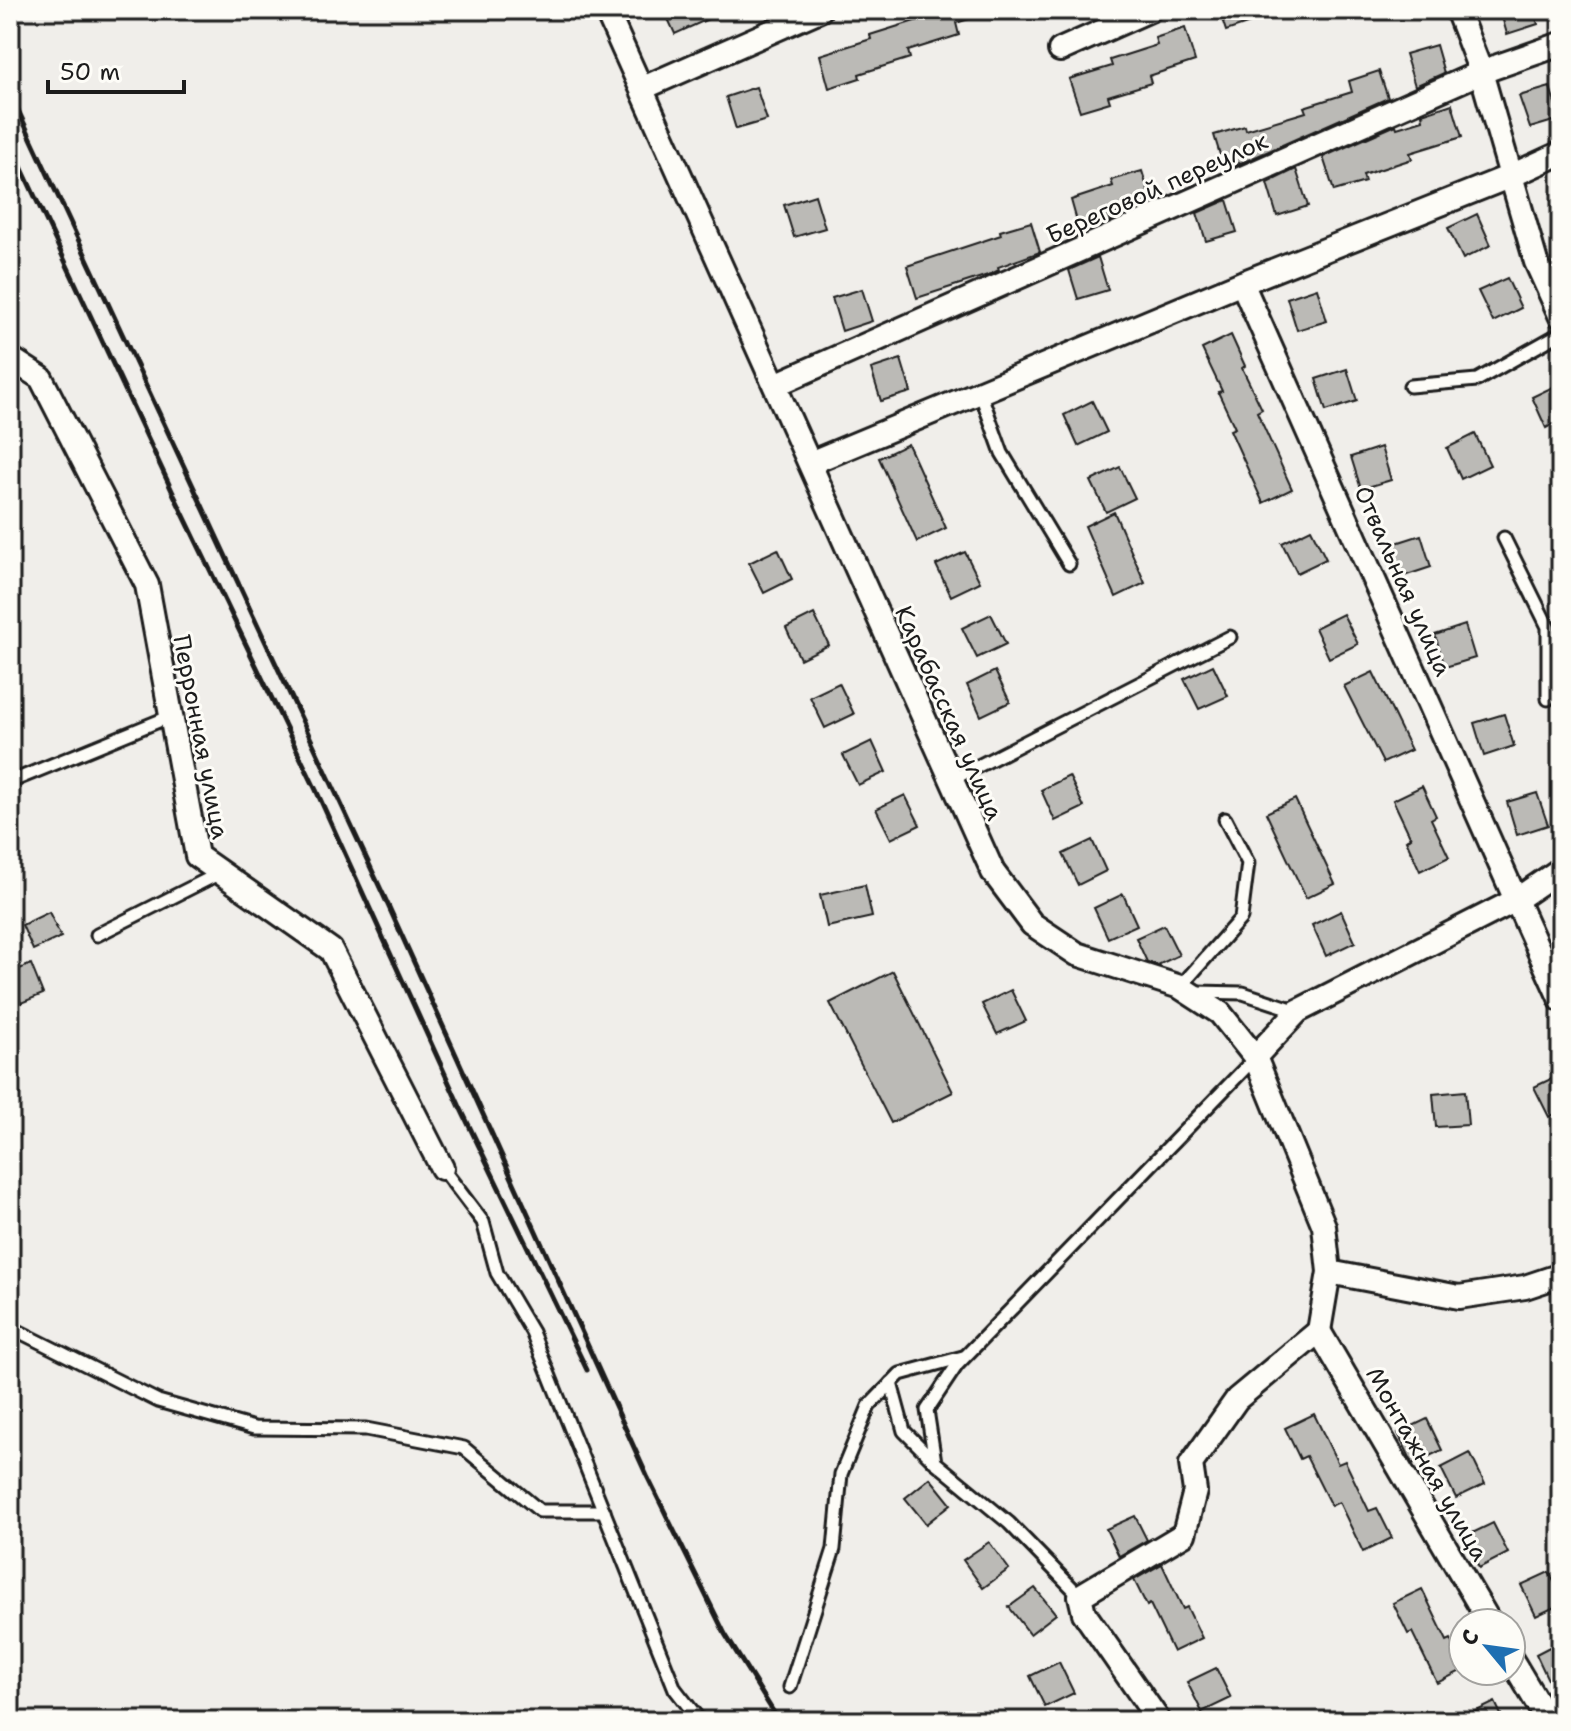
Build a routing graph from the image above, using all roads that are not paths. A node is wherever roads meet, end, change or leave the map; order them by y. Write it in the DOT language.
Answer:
graph roads {
  1 [pos="606,10"];
  2 [pos="820,10"];
  3 [pos="1150,10"];
  4 [pos="1457,10"];
  5 [pos="1561,44"];
  6 [pos="1060,50"];
  7 [pos="1481,72"];
  8 [pos="643,88"];
  9 [pos="1561,153"];
  10 [pos="1511,176"];
  11 [pos="1242,283"];
  12 [pos="1561,317"];
  13 [pos="1561,333"];
  14 [pos="12,367"];
  15 [pos="775,385"];
  16 [pos="1410,386"];
  17 [pos="980,392"];
  18 [pos="810,463"];
  19 [pos="1504,538"];
  20 [pos="1069,564"];
  21 [pos="1561,622"];
  22 [pos="1548,627"];
  23 [pos="1230,637"];
  24 [pos="1548,699"];
  25 [pos="171,716"];
  26 [pos="951,780"];
  27 [pos="10,782"];
  28 [pos="1225,819"];
  29 [pos="1561,869"];
  30 [pos="221,873"];
  31 [pos="1516,900"];
  32 [pos="97,935"];
  33 [pos="1184,990"];
  34 [pos="1561,1000"];
  35 [pos="1298,1011"];
  36 [pos="1255,1057"];
  37 [pos="442,1168"];
  38 [pos="1329,1272"];
  39 [pos="1561,1275"];
  40 [pos="10,1327"];
  41 [pos="1319,1331"];
  42 [pos="966,1356"];
  43 [pos="891,1383"];
  44 [pos="935,1462"];
  45 [pos="604,1511"];
  46 [pos="1080,1596"];
  47 [pos="1481,1607"];
  48 [pos="1527,1686"];
  49 [pos="790,1687"];
  50 [pos="700,1721"];
  51 [pos="1159,1721"];
  52 [pos="1548,1721"];
  1 -- 8 [label="street, Карабасская улица"];
  2 -- 8 [label="street"];
  3 -- 6 [label="street"];
  4 -- 7 [label="street"];
  5 -- 7 [label="street, Береговой переулок"];
  7 -- 10 [label="street"];
  7 -- 15 [label="street, Береговой переулок"];
  8 -- 15 [label="street, Карабасская улица"];
  9 -- 10 [label="street"];
  10 -- 11 [label="street"];
  10 -- 12 [label="street"];
  11 -- 17 [label="street"];
  11 -- 31 [label="street, Отвальная улица"];
  13 -- 16 [label="lane"];
  14 -- 25 [label="street, Перронная улица"];
  15 -- 18 [label="street, Карабасская улица"];
  17 -- 18 [label="street"];
  17 -- 20 [label="lane"];
  18 -- 26 [label="street, Карабасская улица"];
  19 -- 22 [label="lane"];
  21 -- 22 [label="lane"];
  22 -- 24 [label="lane"];
  23 -- 26 [label="lane"];
  25 -- 27 [label="lane"];
  25 -- 30 [label="street, Перронная улица"];
  26 -- 33 [label="street, Карабасская улица"];
  28 -- 33 [label="lane"];
  29 -- 31 [label="street"];
  30 -- 32 [label="lane"];
  30 -- 37 [label="street, Перронная улица"];
  31 -- 34 [label="street, Отвальная улица"];
  31 -- 35 [label="street"];
  33 -- 35 [label="lane"];
  33 -- 36 [label="street, Карабасская улица"];
  35 -- 36 [label="street"];
  36 -- 38 [label="street, Карабасская улица"];
  36 -- 42 [label="lane"];
  37 -- 45 [label="lane"];
  38 -- 39 [label="street"];
  38 -- 41 [label="street, Карабасская улица"];
  40 -- 45 [label="lane"];
  41 -- 46 [label="street"];
  41 -- 47 [label="street, Монтажная улица"];
  42 -- 43 [label="lane"];
  42 -- 44 [label="lane"];
  43 -- 44 [label="lane"];
  43 -- 49 [label="lane"];
  44 -- 46 [label="lane"];
  45 -- 50 [label="lane"];
  46 -- 51 [label="street"];
  48 -- 52 [label="street"];
}
